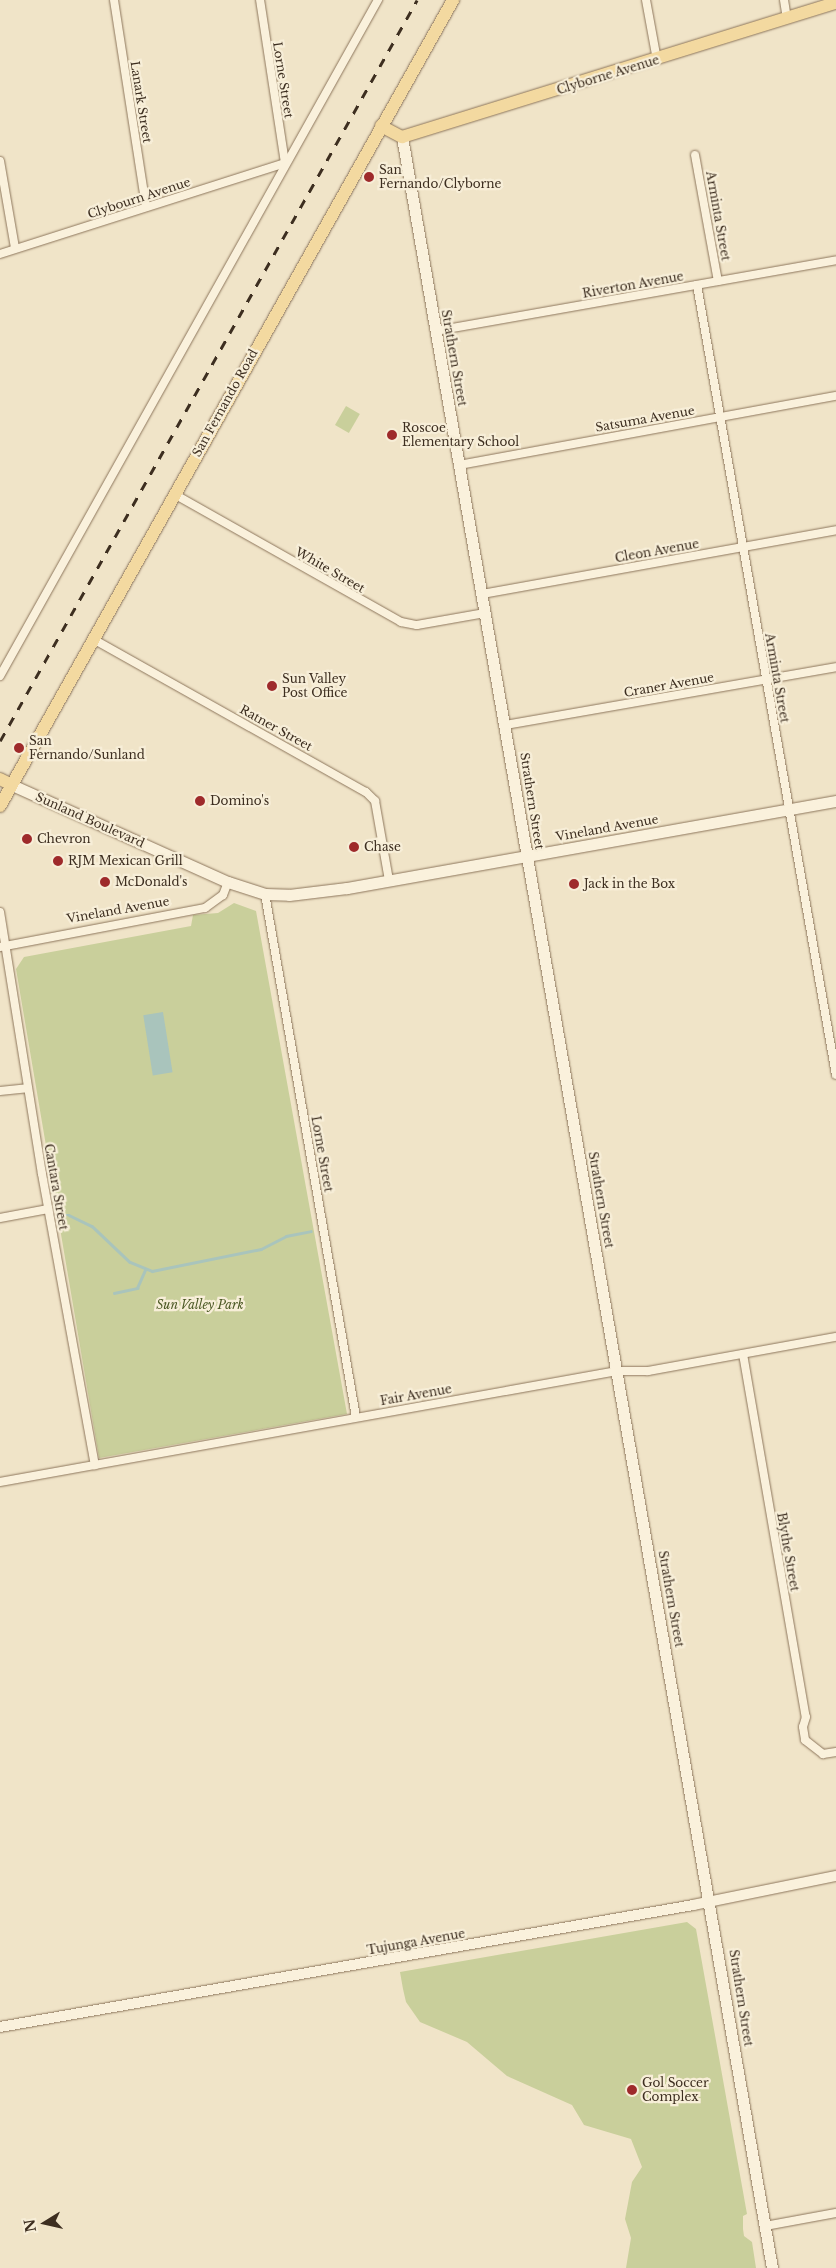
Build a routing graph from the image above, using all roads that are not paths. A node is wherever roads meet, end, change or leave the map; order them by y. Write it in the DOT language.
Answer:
graph roads {
  1 [pos="114,0"];
  2 [pos="260,0"];
  3 [pos="378,0"];
  4 [pos="452,0"];
  5 [pos="646,0"];
  6 [pos="784,0"];
  7 [pos="836,3"];
  8 [pos="787,19"];
  9 [pos="657,60"];
  10 [pos="381,126"];
  11 [pos="402,137"];
  12 [pos="695,155"];
  13 [pos="0,161"];
  14 [pos="285,163"];
  15 [pos="146,207"];
  16 [pos="15,248"];
  17 [pos="0,254"];
  18 [pos="836,260"];
  19 [pos="718,281"];
  20 [pos="697,285"];
  21 [pos="435,331"];
  22 [pos="836,396"];
  23 [pos="720,416"];
  24 [pos="459,465"];
  25 [pos="174,494"];
  26 [pos="836,530"];
  27 [pos="742,547"];
  28 [pos="482,594"];
  29 [pos="485,612"];
  30 [pos="93,639"];
  31 [pos="836,667"];
  32 [pos="0,676"];
  33 [pos="766,680"];
  34 [pos="505,725"];
  35 [pos="6,782"];
  36 [pos="836,801"];
  37 [pos="0,806"];
  38 [pos="789,809"];
  39 [pos="527,856"];
  40 [pos="389,880"];
  41 [pos="228,882"];
  42 [pos="265,894"];
  43 [pos="0,912"];
  44 [pos="3,947"];
  45 [pos="836,1075"];
  46 [pos="27,1088"];
  47 [pos="0,1091"];
  48 [pos="48,1209"];
  49 [pos="0,1218"];
  50 [pos="836,1337"];
  51 [pos="743,1354"];
  52 [pos="617,1371"];
  53 [pos="356,1417"];
  54 [pos="95,1464"];
  55 [pos="0,1482"];
  56 [pos="836,1752"];
  57 [pos="836,1876"];
  58 [pos="711,1901"];
  59 [pos="0,2027"];
  60 [pos="836,2213"];
  61 [pos="764,2226"];
  62 [pos="772,2268"];
  1 -- 15 [label="street, Lanark Street"];
  2 -- 14 [label="street, Lorne Street"];
  3 -- 14 [label="street"];
  4 -- 10 [label="main road, San Fernando Road"];
  5 -- 9 [label="street"];
  6 -- 8 [label="street"];
  7 -- 8 [label="main road, Clyborne Avenue"];
  8 -- 9 [label="main road, Clyborne Avenue"];
  9 -- 11 [label="main road, Clyborne Avenue"];
  10 -- 11 [label="main road"];
  10 -- 25 [label="main road, San Fernando Road"];
  11 -- 21 [label="main road, Strathern Street"];
  12 -- 19 [label="street, Arminta Street"];
  13 -- 16 [label="street"];
  14 -- 15 [label="street, Clybourn Avenue"];
  14 -- 32 [label="street"];
  15 -- 16 [label="street, Clybourn Avenue"];
  16 -- 17 [label="street, Clybourn Avenue"];
  18 -- 19 [label="street, Riverton Avenue"];
  19 -- 20 [label="street, Riverton Avenue"];
  20 -- 21 [label="street, Riverton Avenue"];
  20 -- 23 [label="street, Arminta Street"];
  21 -- 24 [label="main road, Strathern Street"];
  22 -- 23 [label="street, Satsuma Avenue"];
  23 -- 24 [label="street, Satsuma Avenue"];
  23 -- 27 [label="street, Arminta Street"];
  24 -- 28 [label="main road, Strathern Street"];
  25 -- 29 [label="street, White Street"];
  25 -- 30 [label="main road, San Fernando Road"];
  26 -- 27 [label="street, Cleon Avenue"];
  27 -- 28 [label="street, Cleon Avenue"];
  27 -- 33 [label="street, Arminta Street"];
  28 -- 29 [label="main road, Strathern Street"];
  29 -- 34 [label="main road, Strathern Street"];
  30 -- 35 [label="main road, San Fernando Road"];
  30 -- 40 [label="street, Ratner Street"];
  31 -- 33 [label="street, Craner Avenue"];
  33 -- 34 [label="street, Craner Avenue"];
  33 -- 38 [label="street, Arminta Street"];
  34 -- 39 [label="main road, Strathern Street"];
  35 -- 37 [label="main road, San Fernando Road"];
  35 -- 41 [label="main road, Sunland Boulevard"];
  36 -- 38 [label="main road, Vineland Avenue"];
  38 -- 39 [label="main road, Vineland Avenue"];
  38 -- 45 [label="street, Arminta Street"];
  39 -- 40 [label="main road, Vineland Avenue"];
  39 -- 52 [label="main road, Strathern Street"];
  40 -- 42 [label="main road, Vineland Avenue"];
  41 -- 42 [label="main road, Sunland Boulevard"];
  41 -- 44 [label="street, Vineland Avenue"];
  42 -- 53 [label="street, Lorne Street"];
  43 -- 44 [label="street, Cantara Street"];
  44 -- 46 [label="street, Cantara Street"];
  46 -- 47 [label="street"];
  46 -- 48 [label="street, Cantara Street"];
  48 -- 49 [label="street"];
  48 -- 54 [label="street, Cantara Street"];
  50 -- 51 [label="street, Fair Avenue"];
  51 -- 52 [label="street, Fair Avenue"];
  51 -- 56 [label="street, Blythe Street"];
  52 -- 53 [label="street, Fair Avenue"];
  52 -- 58 [label="main road, Strathern Street"];
  53 -- 54 [label="street, Fair Avenue"];
  54 -- 55 [label="street, Fair Avenue"];
  57 -- 58 [label="street, Tujunga Avenue"];
  58 -- 59 [label="street, Tujunga Avenue"];
  58 -- 61 [label="main road, Strathern Street"];
  60 -- 61 [label="street"];
  61 -- 62 [label="main road, Strathern Street"];
}
